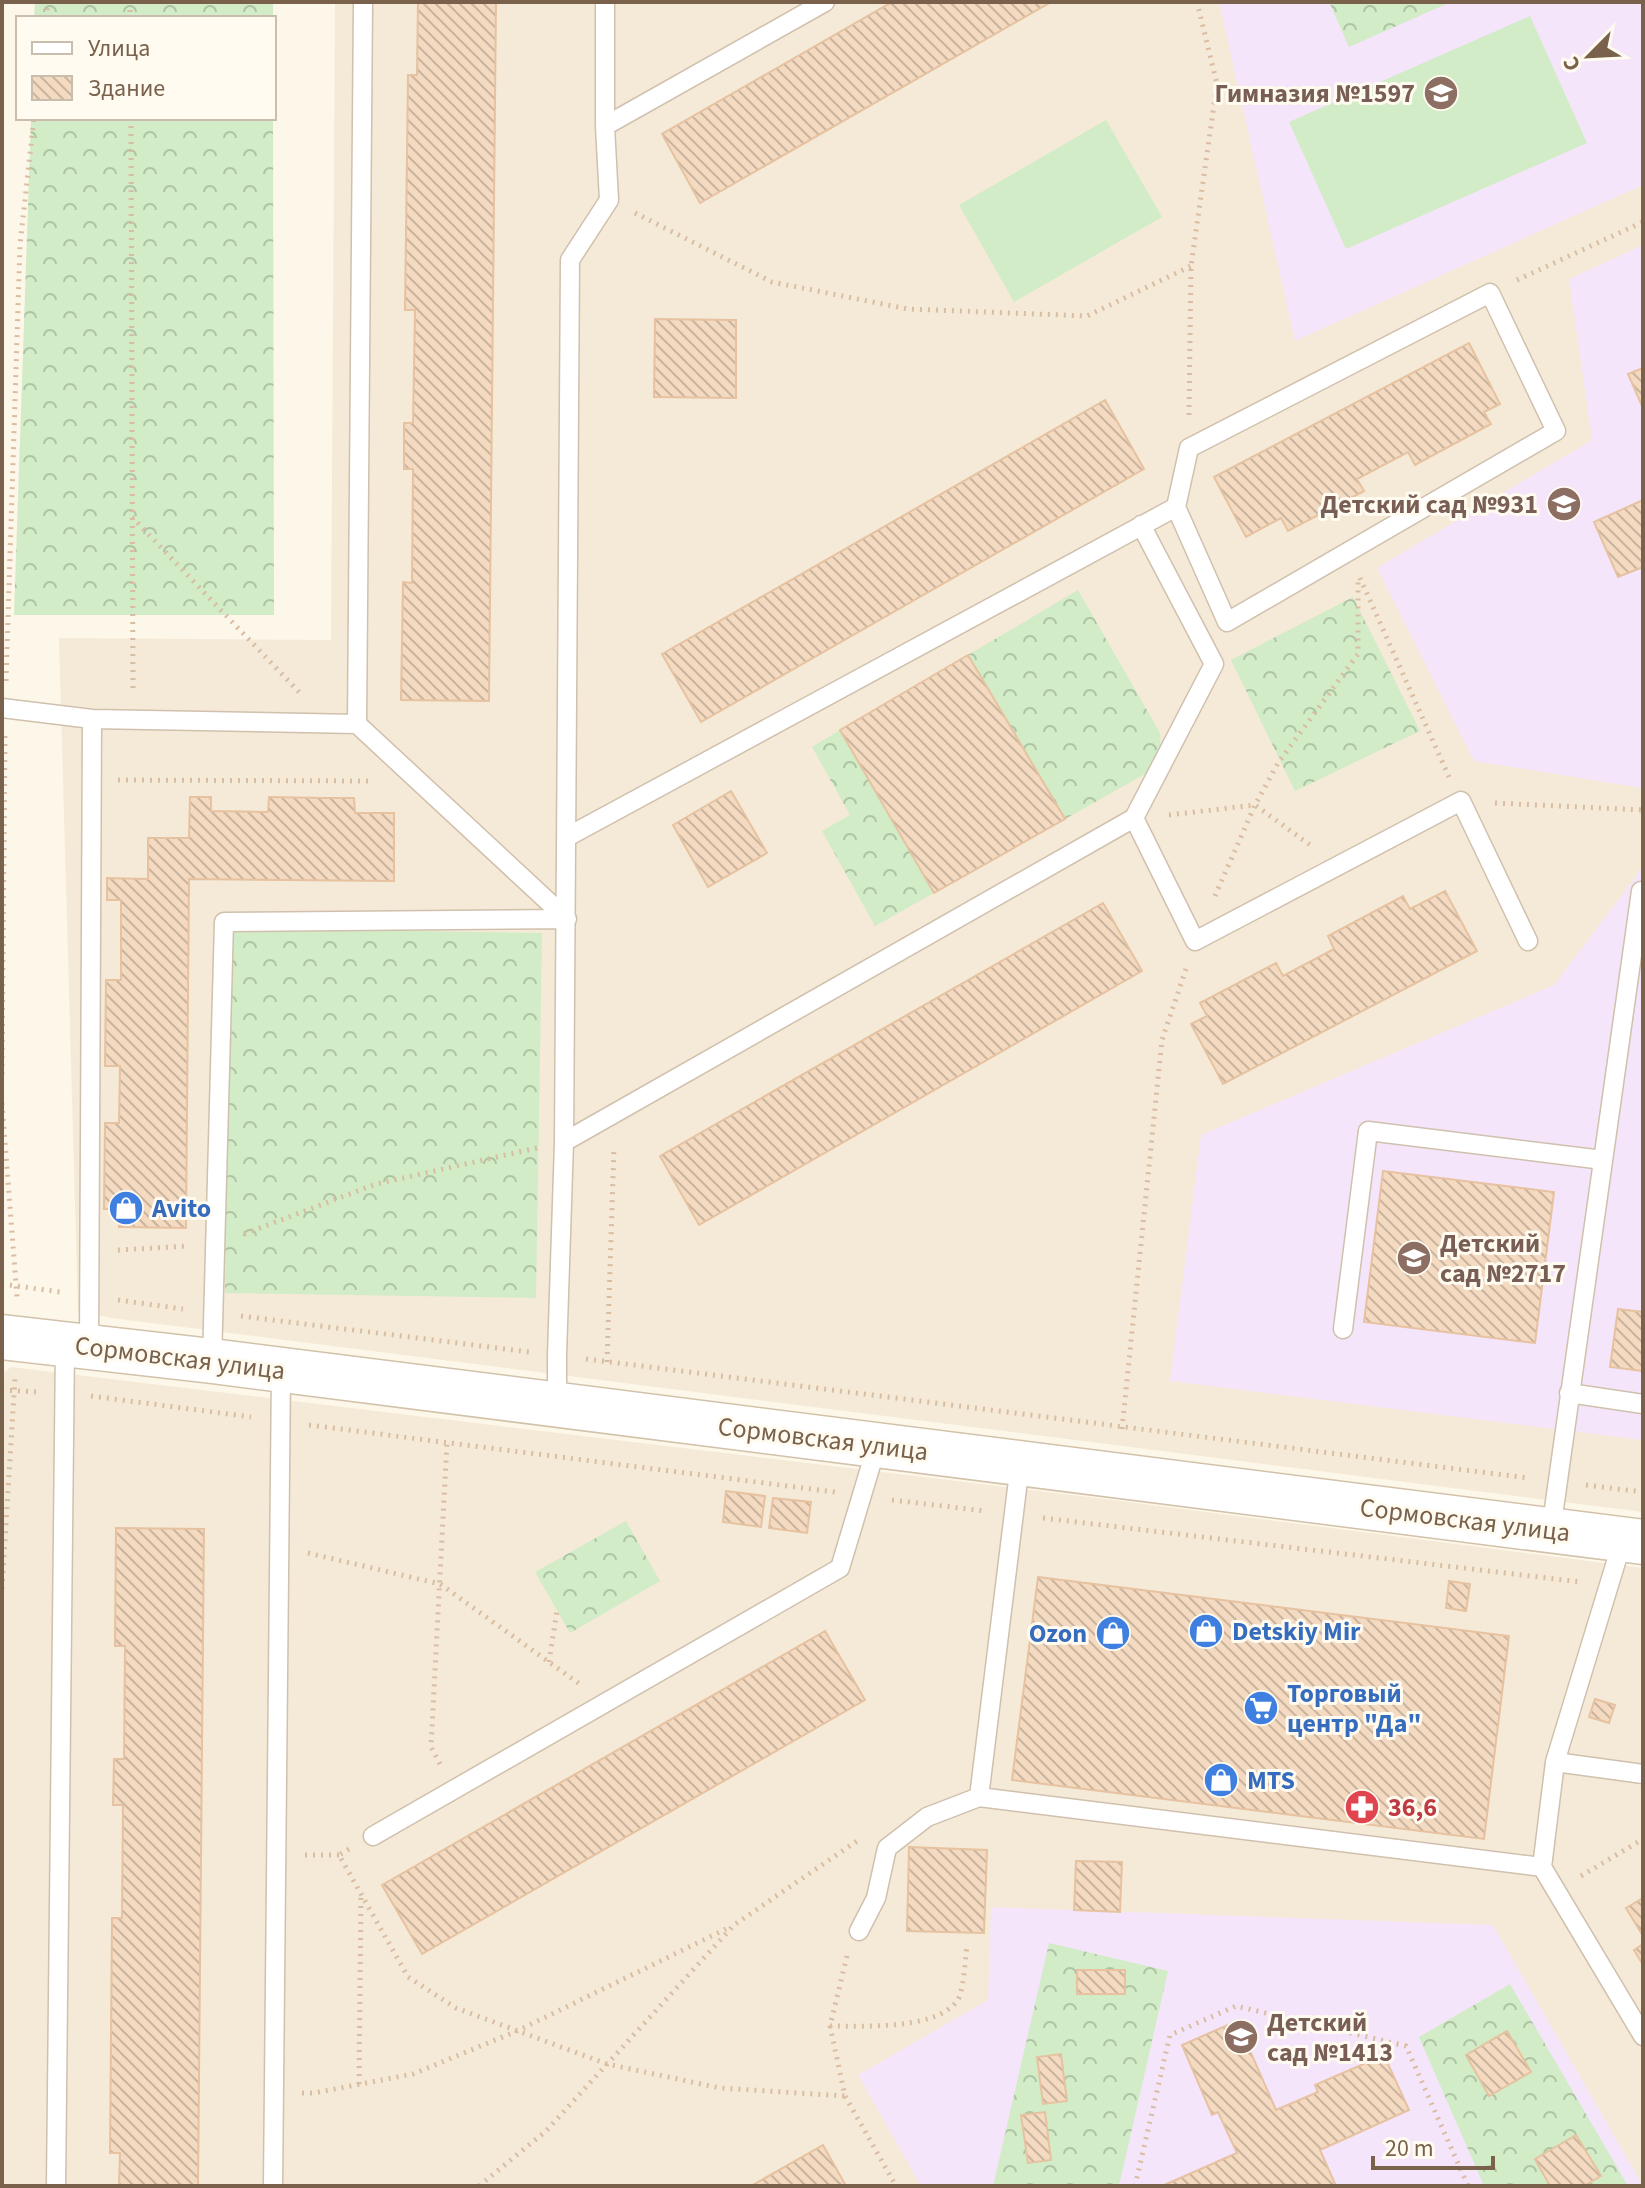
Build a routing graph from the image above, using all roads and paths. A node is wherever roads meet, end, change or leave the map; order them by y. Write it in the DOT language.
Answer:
graph roads {
  1 [pos="363,2"];
  2 [pos="605,2"];
  3 [pos="825,2"];
  4 [pos="1197,2"];
  5 [pos="34,120"];
  6 [pos="131,120"];
  7 [pos="605,126"];
  8 [pos="609,200"];
  9 [pos="1643,222"];
  10 [pos="1191,266"];
  11 [pos="1490,293"];
  12 [pos="1189,448"];
  13 [pos="1176,507"];
  14 [pos="131,517"];
  15 [pos="1141,525"];
  16 [pos="4,708"];
  17 [pos="92,719"];
  18 [pos="133,719"];
  19 [pos="329,724"];
  20 [pos="357,724"];
  21 [pos="108,780"];
  22 [pos="373,781"];
  23 [pos="1461,801"];
  24 [pos="1255,805"];
  25 [pos="1643,810"];
  26 [pos="1134,818"];
  27 [pos="567,837"];
  28 [pos="1340,866"];
  29 [pos="1643,891"];
  30 [pos="567,919"];
  31 [pos="1195,941"];
  32 [pos="1528,941"];
  33 [pos="2,1074"];
  34 [pos="614,1140"];
  35 [pos="564,1142"];
  36 [pos="1603,1160"];
  37 [pos="217,1244"];
  38 [pos="89,1252"];
  39 [pos="2,1284"];
  40 [pos="90,1296"];
  41 [pos="215,1313"];
  42 [pos="1343,1329"];
  43 [pos="2,1337"];
  44 [pos="77,1345"];
  45 [pos="557,1355"];
  46 [pos="212,1361"];
  47 [pos="607,1362"];
  48 [pos="281,1371"];
  49 [pos="2,1390"];
  50 [pos="64,1393"];
  51 [pos="1569,1393"];
  52 [pos="1643,1404"];
  53 [pos="557,1405"];
  54 [pos="281,1421"];
  55 [pos="1122,1426"];
  56 [pos="1122,1436"];
  57 [pos="447,1442"];
  58 [pos="877,1445"];
  59 [pos="1020,1464"];
  60 [pos="1557,1481"];
  61 [pos="1643,1492"];
  62 [pos="862,1496"];
  63 [pos="1014,1514"];
  64 [pos="1551,1530"];
  65 [pos="1633,1541"];
  66 [pos="279,1546"];
  67 [pos="440,1584"];
  68 [pos="1609,1586"];
  69 [pos="557,1611"];
  70 [pos="549,1662"];
  71 [pos="605,1703"];
  72 [pos="1555,1762"];
  73 [pos="1643,1774"];
  74 [pos="455,1789"];
  75 [pos="979,1797"];
  76 [pos="373,1836"];
  77 [pos="863,1837"];
  78 [pos="1643,1839"];
  79 [pos="1542,1867"];
  80 [pos="1556,1891"];
  81 [pos="361,1895"];
  82 [pos="734,1925"];
  83 [pos="859,1931"];
  84 [pos="967,1946"];
  85 [pos="830,2026"];
  86 [pos="517,2031"];
  87 [pos="1643,2036"];
  88 [pos="607,2064"];
  89 [pos="359,2084"];
  90 [pos="274,2092"];
  91 [pos="845,2096"];
  92 [pos="56,2186"];
  93 [pos="273,2186"];
  94 [pos="479,2186"];
  95 [pos="896,2186"];
  96 [pos="1135,2186"];
  97 [pos="1468,2186"];
  1 -- 20 [label="lane"];
  2 -- 7 [label="lane"];
  3 -- 7 [label="lane"];
  4 -- 10 [label="path"];
  5 -- 16 [label="path"];
  6 -- 14 [label="path"];
  7 -- 8 [label="lane"];
  8 -- 10 [label="path"];
  8 -- 27 [label="lane"];
  9 -- 11 [label="path"];
  10 -- 12 [label="path"];
  11 -- 12 [label="lane"];
  11 -- 13 [label="lane"];
  12 -- 13 [label="lane"];
  13 -- 15 [label="lane"];
  14 -- 18 [label="path"];
  14 -- 19 [label="path"];
  15 -- 26 [label="lane"];
  15 -- 27 [label="lane"];
  16 -- 17 [label="lane"];
  16 -- 33 [label="path"];
  17 -- 18 [label="lane"];
  17 -- 38 [label="lane"];
  18 -- 19 [label="lane"];
  19 -- 20 [label="lane"];
  20 -- 30 [label="lane"];
  21 -- 22 [label="path"];
  23 -- 24 [label="path"];
  23 -- 25 [label="path"];
  23 -- 28 [label="lane"];
  23 -- 32 [label="lane"];
  24 -- 26 [label="path"];
  24 -- 28 [label="path"];
  24 -- 31 [label="path"];
  26 -- 31 [label="lane"];
  26 -- 35 [label="lane"];
  27 -- 30 [label="lane"];
  28 -- 31 [label="lane"];
  29 -- 36 [label="lane"];
  30 -- 35 [label="lane"];
  30 -- 37 [label="lane"];
  31 -- 55 [label="path"];
  34 -- 47 [label="path"];
  35 -- 37 [label="path"];
  35 -- 45 [label="lane"];
  36 -- 42 [label="lane"];
  36 -- 51 [label="lane"];
  37 -- 38 [label="path"];
  37 -- 41 [label="lane"];
  38 -- 40 [label="lane"];
  39 -- 40 [label="path"];
  40 -- 41 [label="path"];
  40 -- 44 [label="lane"];
  41 -- 45 [label="path"];
  41 -- 46 [label="lane"];
  43 -- 44 [label="street, Сормовская улица"];
  44 -- 46 [label="street, Сормовская улица"];
  44 -- 50 [label="lane"];
  45 -- 47 [label="path"];
  45 -- 53 [label="lane"];
  46 -- 48 [label="street, Сормовская улица"];
  47 -- 55 [label="path"];
  48 -- 53 [label="street, Сормовская улица"];
  48 -- 54 [label="lane"];
  49 -- 50 [label="path"];
  50 -- 54 [label="path"];
  50 -- 92 [label="lane"];
  51 -- 52 [label="lane"];
  51 -- 60 [label="lane"];
  53 -- 58 [label="street, Сормовская улица"];
  54 -- 57 [label="path"];
  54 -- 66 [label="lane"];
  55 -- 56 [label="path"];
  55 -- 60 [label="path"];
  57 -- 62 [label="path"];
  57 -- 67 [label="path"];
  58 -- 59 [label="street, Сормовская улица"];
  58 -- 62 [label="lane"];
  59 -- 63 [label="lane"];
  59 -- 64 [label="street, Сормовская улица"];
  60 -- 61 [label="path"];
  60 -- 64 [label="lane"];
  62 -- 63 [label="path"];
  62 -- 71 [label="lane"];
  63 -- 68 [label="path"];
  63 -- 75 [label="lane"];
  64 -- 65 [label="street, Сормовская улица"];
  65 -- 68 [label="lane"];
  66 -- 67 [label="path"];
  66 -- 90 [label="lane"];
  67 -- 70 [label="path"];
  67 -- 74 [label="path"];
  68 -- 72 [label="lane"];
  69 -- 70 [label="path"];
  70 -- 71 [label="path"];
  71 -- 74 [label="lane"];
  72 -- 73 [label="lane"];
  72 -- 79 [label="lane"];
  74 -- 76 [label="lane"];
  75 -- 79 [label="lane"];
  75 -- 83 [label="lane"];
  76 -- 81 [label="path"];
  77 -- 82 [label="path"];
  78 -- 80 [label="path"];
  79 -- 80 [label="lane"];
  80 -- 87 [label="lane"];
  81 -- 86 [label="path"];
  81 -- 89 [label="path"];
  82 -- 86 [label="path"];
  82 -- 88 [label="path"];
  83 -- 85 [label="path"];
  84 -- 85 [label="path"];
  85 -- 91 [label="path"];
  86 -- 88 [label="path"];
  86 -- 89 [label="path"];
  88 -- 91 [label="path"];
  88 -- 94 [label="path"];
  89 -- 90 [label="path"];
  90 -- 93 [label="lane"];
  91 -- 95 [label="path"];
  96 -- 97 [label="path"];
}
